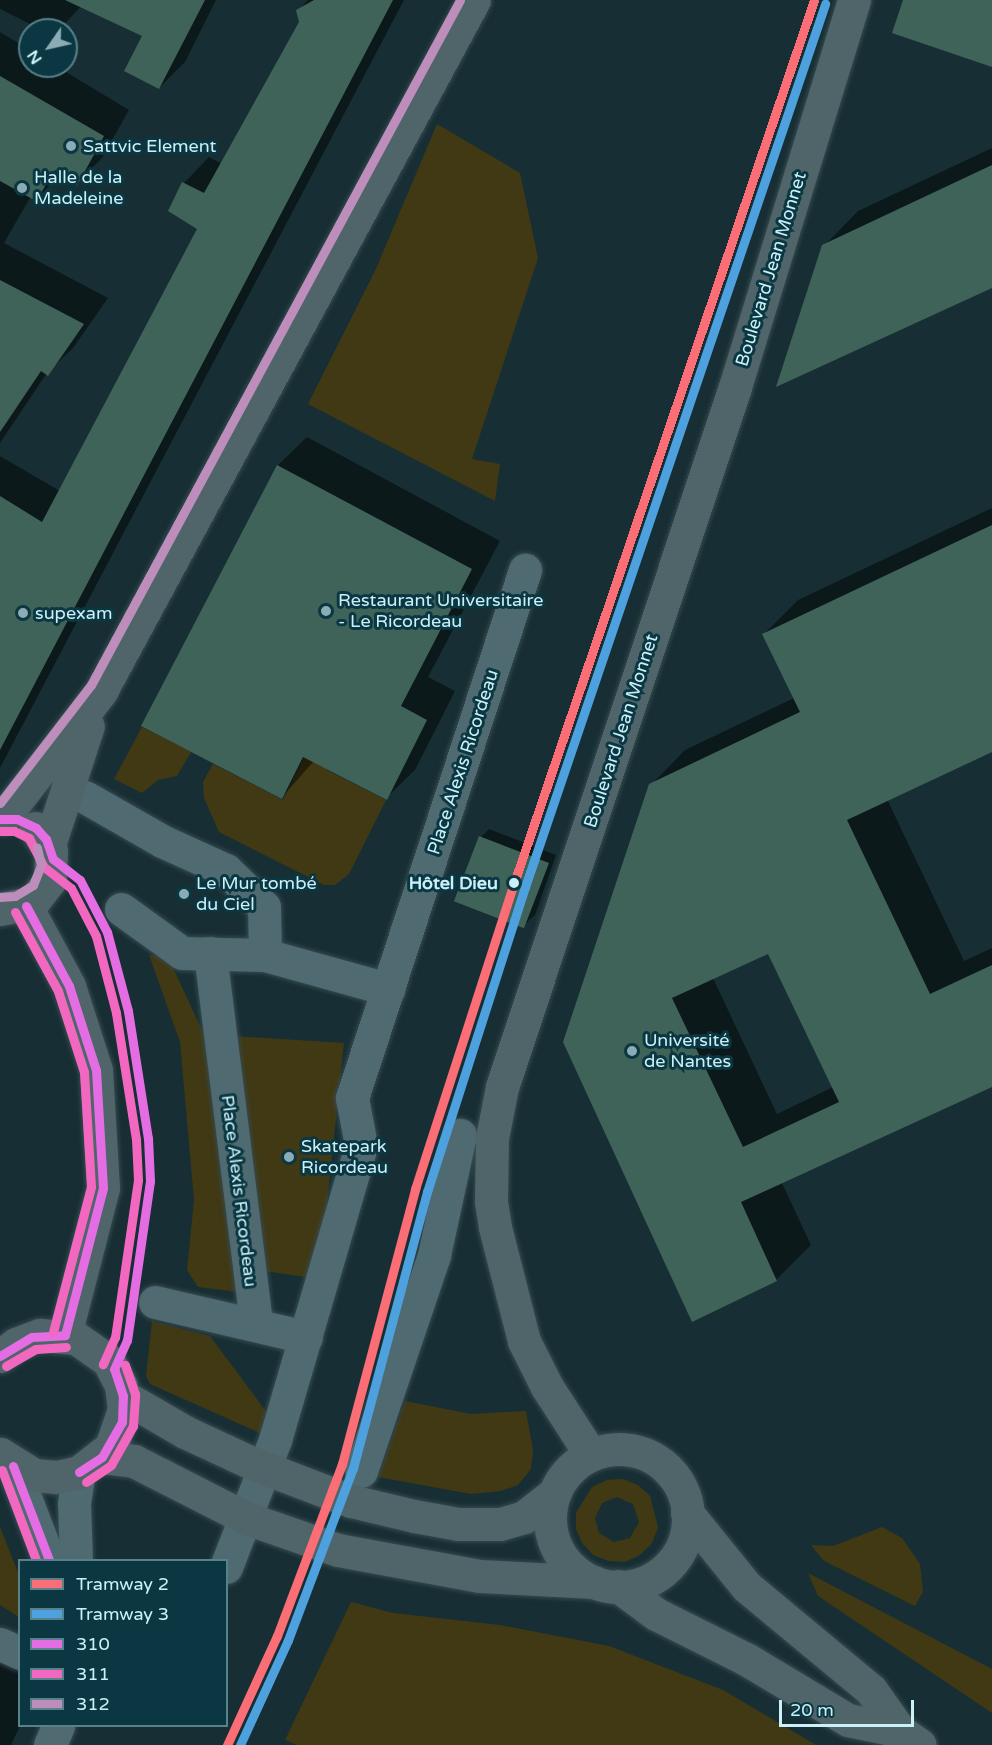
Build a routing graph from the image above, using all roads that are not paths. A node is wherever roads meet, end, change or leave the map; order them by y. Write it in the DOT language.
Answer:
graph roads {
  1 [pos="474,0"];
  2 [pos="854,0"];
  3 [pos="525,570"];
  4 [pos="101,691"];
  5 [pos="85,797"];
  6 [pos="2,819"];
  7 [pos="49,845"];
  8 [pos="13,908"];
  9 [pos="121,909"];
  10 [pos="210,953"];
  11 [pos="265,955"];
  12 [pos="388,988"];
  13 [pos="460,1135"];
  14 [pos="155,1302"];
  15 [pos="256,1323"];
  16 [pos="64,1335"];
  17 [pos="306,1337"];
  18 [pos="5,1348"];
  19 [pos="123,1396"];
  20 [pos="591,1455"];
  21 [pos="7,1460"];
  22 [pos="91,1465"];
  23 [pos="266,1468"];
  24 [pos="361,1471"];
  25 [pos="555,1494"];
  26 [pos="687,1514"];
  27 [pos="237,1542"];
  28 [pos="49,1559"];
  29 [pos="76,1559"];
  30 [pos="606,1584"];
  31 [pos="0,1644"];
  32 [pos="18,1652"];
  33 [pos="57,1727"];
  34 [pos="910,1738"];
  35 [pos="50,1745"];
  1 -- 4 [label="main road"];
  2 -- 20 [label="main road, Boulevard Jean Monnet"];
  3 -- 12 [label="street, Place Alexis Ricordeau"];
  4 -- 6 [label="main road"];
  4 -- 7 [label="main road"];
  5 -- 11 [label="street"];
  6 -- 7 [label="main road"];
  7 -- 8 [label="main road"];
  8 -- 16 [label="main road"];
  9 -- 10 [label="street"];
  10 -- 11 [label="street"];
  10 -- 15 [label="street, Place Alexis Ricordeau"];
  11 -- 12 [label="street"];
  12 -- 17 [label="street, Place Alexis Ricordeau"];
  13 -- 24 [label="street"];
  14 -- 15 [label="street"];
  15 -- 17 [label="street"];
  16 -- 18 [label="main road"];
  16 -- 19 [label="main road"];
  17 -- 23 [label="street, Place Alexis Ricordeau"];
  19 -- 22 [label="main road"];
  19 -- 23 [label="main road"];
  20 -- 25 [label="main road"];
  20 -- 26 [label="main road"];
  21 -- 22 [label="main road"];
  21 -- 28 [label="street"];
  22 -- 27 [label="main road"];
  22 -- 29 [label="street"];
  23 -- 25 [label="main road"];
  23 -- 27 [label="street, Place Alexis Ricordeau"];
  25 -- 30 [label="main road"];
  26 -- 30 [label="main road"];
  26 -- 34 [label="main road"];
  27 -- 30 [label="main road"];
  30 -- 34 [label="main road"];
  31 -- 32 [label="street"];
  33 -- 35 [label="street"];
}
